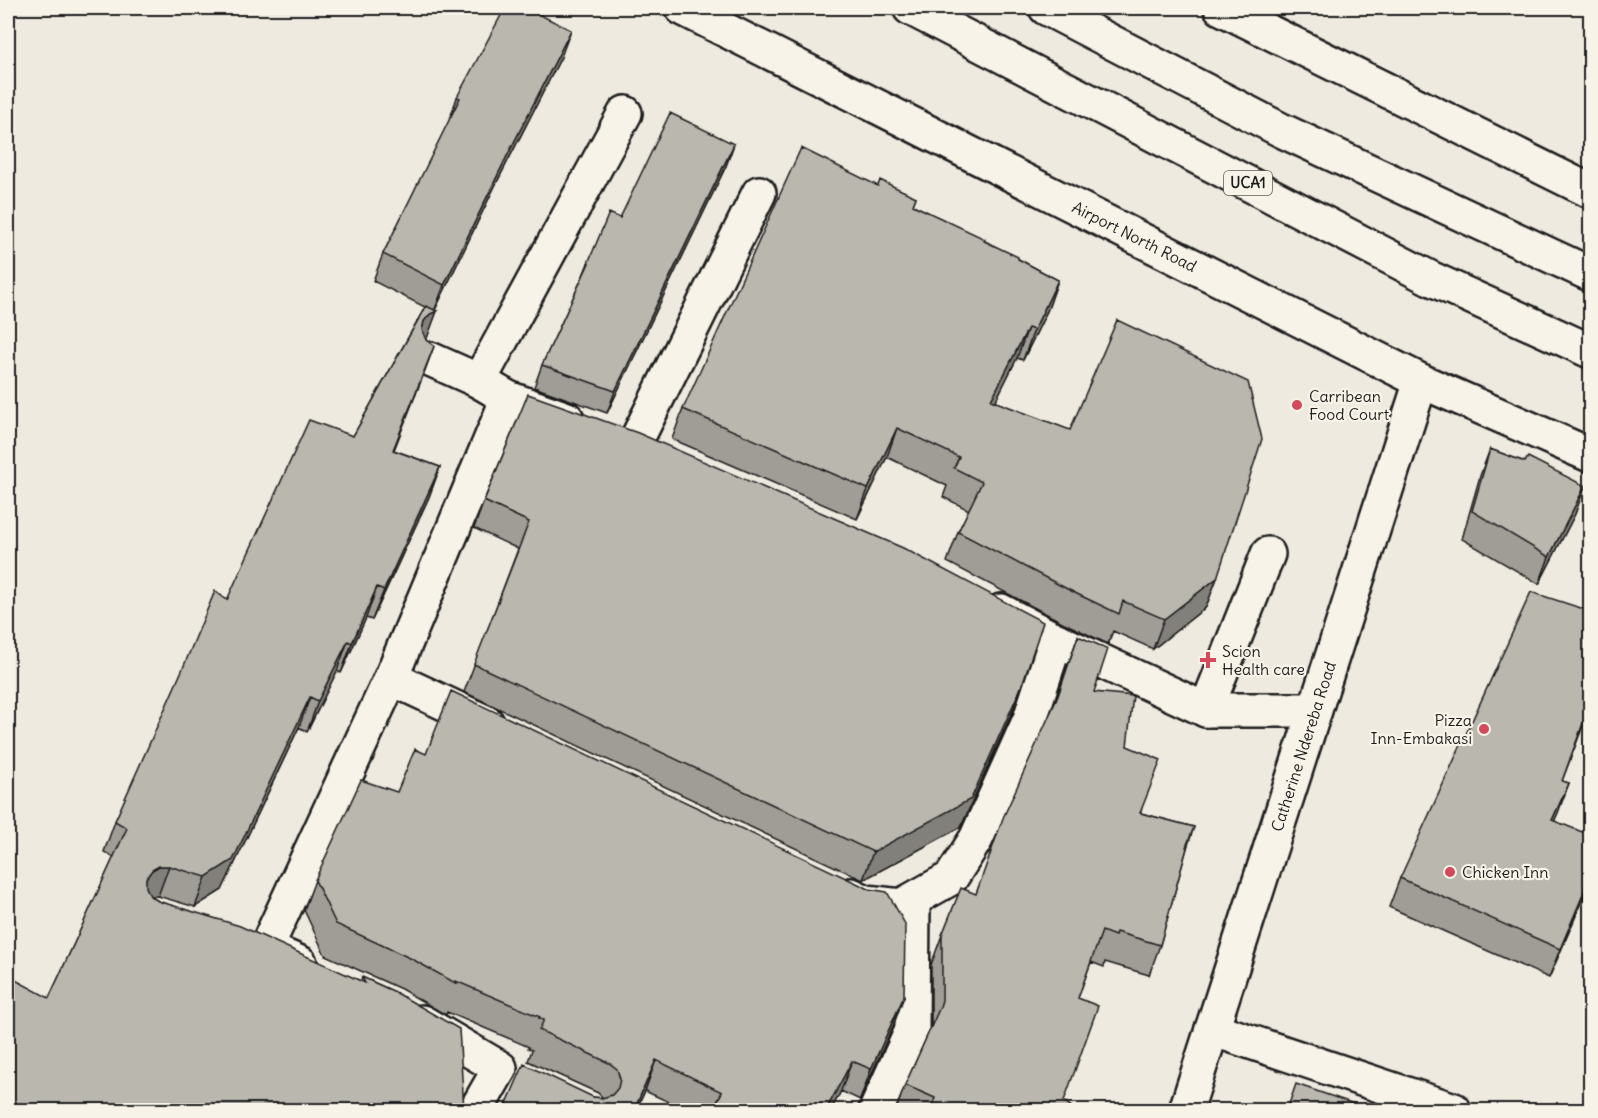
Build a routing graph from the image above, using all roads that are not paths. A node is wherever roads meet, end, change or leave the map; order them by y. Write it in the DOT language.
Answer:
graph roads {
  1 [pos="682,8"];
  2 [pos="910,8"];
  3 [pos="1046,8"];
  4 [pos="1221,8"];
  5 [pos="625,113"];
  6 [pos="1586,189"];
  7 [pos="759,193"];
  8 [pos="1590,274"];
  9 [pos="1590,351"];
  10 [pos="430,359"];
  11 [pos="479,381"];
  12 [pos="1421,381"];
  13 [pos="508,398"];
  14 [pos="635,442"];
  15 [pos="1590,455"];
  16 [pos="666,456"];
  17 [pos="1268,554"];
  18 [pos="973,597"];
  19 [pos="1056,640"];
  20 [pos="391,678"];
  21 [pos="1206,710"];
  22 [pos="1315,710"];
  23 [pos="510,734"];
  24 [pos="823,882"];
  25 [pos="913,900"];
  26 [pos="330,977"];
  27 [pos="393,1006"];
  28 [pos="1212,1029"];
  29 [pos="500,1068"];
  30 [pos="530,1082"];
  31 [pos="476,1110"];
  32 [pos="876,1110"];
  33 [pos="1186,1110"];
  34 [pos="1454,1110"];
  1 -- 12 [label="street, Airport North Road"];
  2 -- 9 [label="street, UCA1"];
  3 -- 8 [label="street"];
  4 -- 6 [label="street"];
  5 -- 11 [label="street"];
  7 -- 14 [label="street"];
  10 -- 11 [label="street"];
  11 -- 13 [label="street"];
  12 -- 15 [label="street, Airport North Road"];
  12 -- 22 [label="street, Catherine Ndereba Road"];
  13 -- 14 [label="street"];
  13 -- 20 [label="street"];
  14 -- 16 [label="street"];
  17 -- 21 [label="street"];
  18 -- 19 [label="street"];
  19 -- 21 [label="street"];
  19 -- 25 [label="street"];
  20 -- 23 [label="street"];
  20 -- 26 [label="street"];
  21 -- 22 [label="street"];
  22 -- 28 [label="street, Catherine Ndereba Road"];
  24 -- 25 [label="street"];
  25 -- 32 [label="street"];
  27 -- 29 [label="street"];
  28 -- 33 [label="street, Catherine Ndereba Road"];
  28 -- 34 [label="street"];
  29 -- 30 [label="street"];
  29 -- 31 [label="street"];
}
